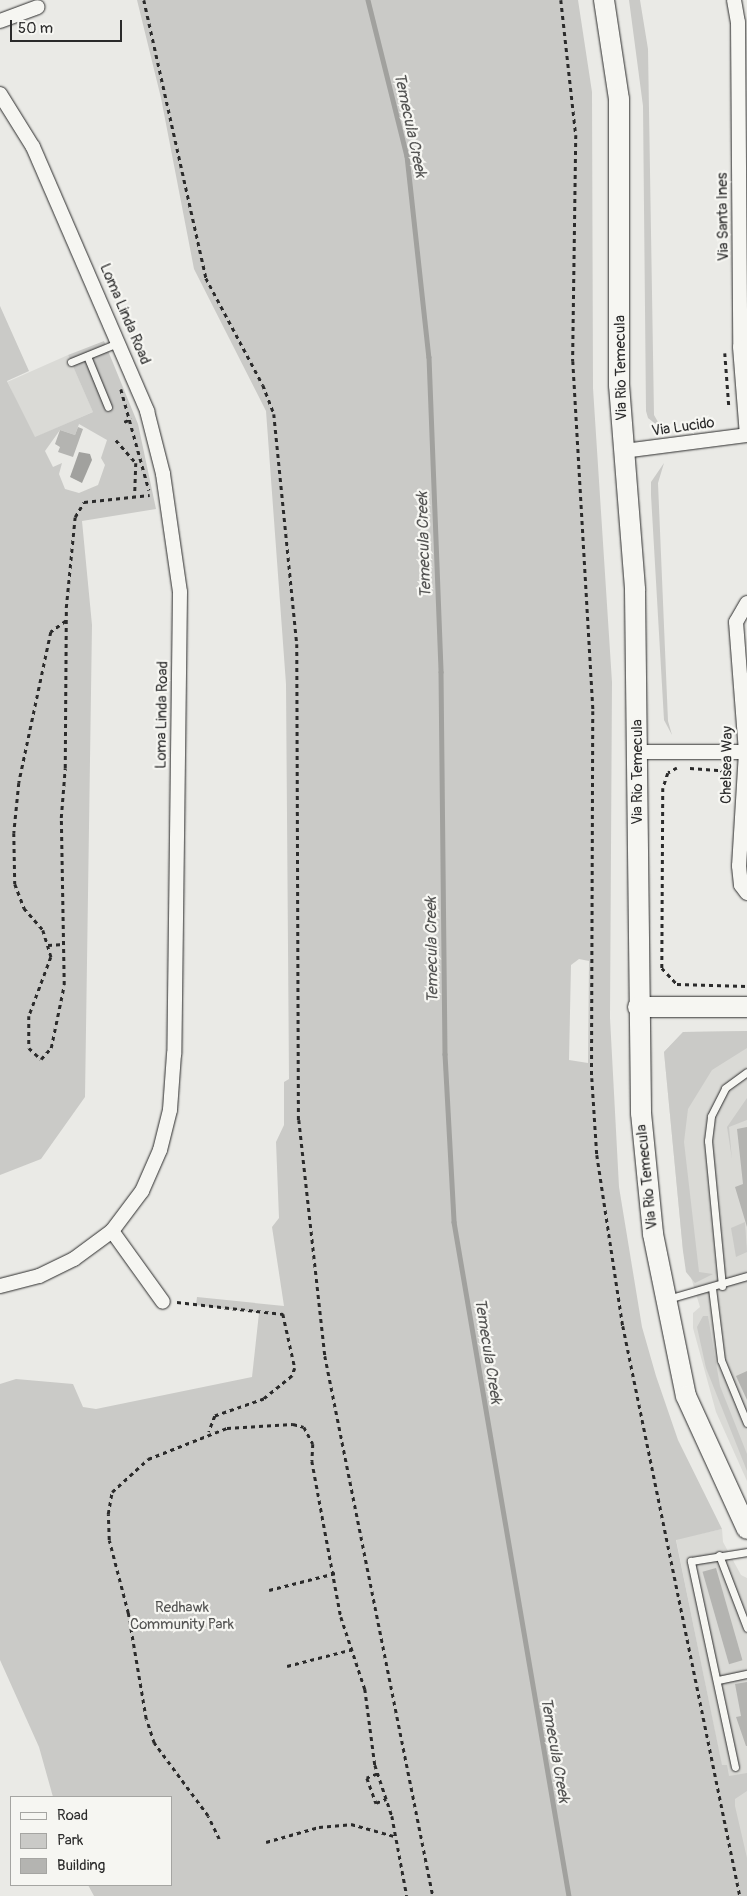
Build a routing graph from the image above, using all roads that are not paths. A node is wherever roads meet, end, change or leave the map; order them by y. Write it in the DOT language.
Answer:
graph roads {
  1 [pos="604,0"];
  2 [pos="734,0"];
  3 [pos="38,7"];
  4 [pos="0,21"];
  5 [pos="0,94"];
  6 [pos="743,108"];
  7 [pos="121,342"];
  8 [pos="87,356"];
  9 [pos="71,362"];
  10 [pos="108,407"];
  11 [pos="747,435"];
  12 [pos="624,452"];
  13 [pos="747,603"];
  14 [pos="638,752"];
  15 [pos="746,752"];
  16 [pos="747,893"];
  17 [pos="638,1007"];
  18 [pos="747,1008"];
  19 [pos="747,1072"];
  20 [pos="112,1230"];
  21 [pos="747,1276"];
  22 [pos="0,1286"];
  23 [pos="722,1286"];
  24 [pos="712,1288"];
  25 [pos="663,1300"];
  26 [pos="163,1302"];
  27 [pos="747,1423"];
  28 [pos="747,1529"];
  29 [pos="747,1552"];
  30 [pos="719,1555"];
  31 [pos="747,1628"];
  32 [pos="747,1674"];
  33 [pos="718,1680"];
  34 [pos="735,1767"];
  1 -- 12 [label="street, Via Rio Temecula"];
  2 -- 6 [label="street, Via Santa Ines"];
  3 -- 4 [label="street"];
  5 -- 7 [label="street, Loma Linda Road"];
  6 -- 11 [label="street, Via Santa Ines"];
  7 -- 8 [label="lane"];
  7 -- 20 [label="street, Loma Linda Road"];
  8 -- 9 [label="lane"];
  8 -- 10 [label="lane"];
  11 -- 12 [label="street, Via Lucido"];
  12 -- 14 [label="street, Via Rio Temecula"];
  13 -- 15 [label="street, Chelsea Way"];
  14 -- 15 [label="street"];
  14 -- 17 [label="street, Via Rio Temecula"];
  15 -- 16 [label="street, Chelsea Way"];
  17 -- 18 [label="street"];
  17 -- 25 [label="street, Via Rio Temecula"];
  19 -- 23 [label="lane"];
  20 -- 22 [label="street, Loma Linda Road"];
  20 -- 26 [label="street"];
  21 -- 23 [label="lane"];
  23 -- 24 [label="lane"];
  24 -- 25 [label="lane"];
  24 -- 27 [label="lane"];
  25 -- 28 [label="street, Via Rio Temecula"];
  29 -- 30 [label="lane"];
  30 -- 31 [label="lane"];
  30 -- 33 [label="lane"];
  32 -- 33 [label="lane"];
  33 -- 34 [label="lane"];
}
